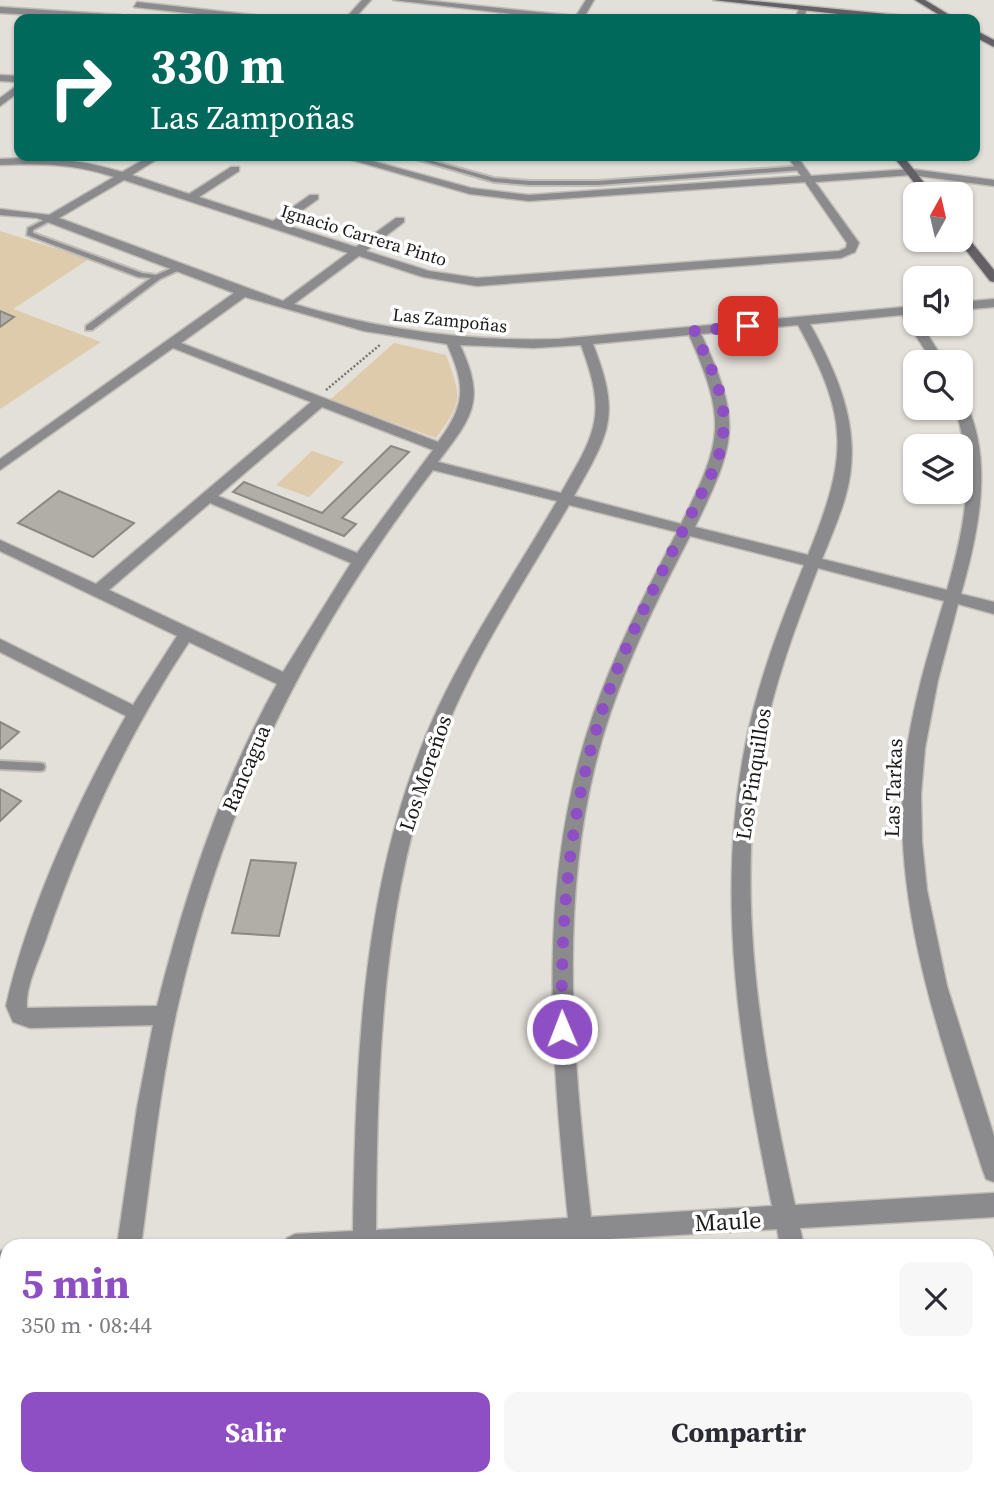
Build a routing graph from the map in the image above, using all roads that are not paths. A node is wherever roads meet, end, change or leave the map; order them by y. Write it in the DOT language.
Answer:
graph roads {
  1 [pos="367,0"];
  2 [pos="397,0"];
  3 [pos="717,0"];
  4 [pos="919,0"];
  5 [pos="141,3"];
  6 [pos="769,3"];
  7 [pos="803,9"];
  8 [pos="0,10"];
  9 [pos="19,11"];
  10 [pos="15,14"];
  11 [pos="65,14"];
  12 [pos="127,14"];
  13 [pos="224,14"];
  14 [pos="354,14"];
  15 [pos="530,14"];
  16 [pos="801,14"];
  17 [pos="850,14"];
  18 [pos="943,14"];
  19 [pos="14,15"];
  20 [pos="9,19"];
  21 [pos="74,161"];
  22 [pos="148,161"];
  23 [pos="361,161"];
  24 [pos="427,161"];
  25 [pos="796,161"];
  26 [pos="902,161"];
  27 [pos="801,168"];
  28 [pos="235,169"];
  29 [pos="911,172"];
  30 [pos="122,176"];
  31 [pos="809,180"];
  32 [pos="919,182"];
  33 [pos="994,183"];
  34 [pos="314,197"];
  35 [pos="190,198"];
  36 [pos="0,212"];
  37 [pos="50,219"];
  38 [pos="400,220"];
  39 [pos="274,225"];
  40 [pos="973,251"];
  41 [pos="357,252"];
  42 [pos="182,267"];
  43 [pos="157,277"];
  44 [pos="994,278"];
  45 [pos="245,290"];
  46 [pos="994,303"];
  47 [pos="285,305"];
  48 [pos="973,305"];
  49 [pos="903,312"];
  50 [pos="802,321"];
  51 [pos="89,328"];
  52 [pos="694,331"];
  53 [pos="585,340"];
  54 [pos="452,341"];
  55 [pos="171,343"];
  56 [pos="317,400"];
  57 [pos="965,420"];
  58 [pos="440,448"];
  59 [pos="428,464"];
  60 [pos="0,466"];
  61 [pos="208,496"];
  62 [pos="565,499"];
  63 [pos="685,529"];
  64 [pos="0,545"];
  65 [pos="359,560"];
  66 [pos="814,562"];
  67 [pos="98,591"];
  68 [pos="952,597"];
  69 [pos="994,608"];
  70 [pos="187,634"];
  71 [pos="0,645"];
  72 [pos="286,681"];
  73 [pos="134,713"];
  74 [pos="0,765"];
  75 [pos="40,767"];
  76 [pos="166,1015"];
  77 [pos="994,1171"];
  78 [pos="994,1205"];
  79 [pos="786,1217"];
  80 [pos="581,1238"];
  81 [pos="130,1239"];
  82 [pos="365,1239"];
  83 [pos="545,1239"];
  84 [pos="791,1239"];
  1 -- 14 [label="street"];
  2 -- 15 [label="street"];
  3 -- 6 [label="street"];
  4 -- 18 [label="street"];
  5 -- 12 [label="street"];
  5 -- 13 [label="street"];
  6 -- 7 [label="street"];
  7 -- 16 [label="street"];
  7 -- 17 [label="street"];
  8 -- 9 [label="street"];
  9 -- 10 [label="street"];
  9 -- 11 [label="street"];
  19 -- 20 [label="street"];
  21 -- 30 [label="street, Ignacio Carrera Pinto"];
  22 -- 30 [label="street"];
  23 -- 31 [label="street"];
  24 -- 27 [label="lane"];
  25 -- 27 [label="street"];
  26 -- 29 [label="street"];
  27 -- 31 [label="street"];
  28 -- 35 [label="street"];
  29 -- 31 [label="street"];
  29 -- 32 [label="street"];
  29 -- 33 [label="street"];
  30 -- 35 [label="street, Ignacio Carrera Pinto"];
  30 -- 37 [label="street"];
  31 -- 41 [label="street, Ignacio Carrera Pinto"];
  34 -- 39 [label="street"];
  35 -- 39 [label="street, Ignacio Carrera Pinto"];
  36 -- 37 [label="street, Las Zampoñas"];
  37 -- 42 [label="street, Las Zampoñas"];
  37 -- 43 [label="lane"];
  38 -- 41 [label="street"];
  39 -- 41 [label="street, Ignacio Carrera Pinto"];
  40 -- 44 [label="street"];
  41 -- 47 [label="street"];
  42 -- 43 [label="lane"];
  42 -- 45 [label="street, Las Zampoñas"];
  43 -- 51 [label="lane"];
  45 -- 47 [label="street, Las Zampoñas"];
  45 -- 55 [label="street"];
  46 -- 48 [label="street"];
  47 -- 54 [label="street, Las Zampoñas"];
  49 -- 50 [label="street, Las Zampoñas"];
  50 -- 52 [label="street, Las Zampoñas"];
  50 -- 66 [label="street, Los Pinquillos"];
  52 -- 53 [label="street, Las Zampoñas"];
  52 -- 63 [label="street"];
  53 -- 54 [label="street, Las Zampoñas"];
  53 -- 62 [label="street, Los Moreños"];
  54 -- 58 [label="street, Rancagua"];
  55 -- 56 [label="street"];
  55 -- 60 [label="street"];
  56 -- 58 [label="street"];
  56 -- 61 [label="street"];
  57 -- 68 [label="street, Las Tarkas"];
  58 -- 59 [label="street, Rancagua"];
  59 -- 62 [label="street"];
  59 -- 65 [label="street, Rancagua"];
  61 -- 65 [label="street"];
  61 -- 67 [label="street"];
  62 -- 63 [label="street"];
  62 -- 82 [label="street, Los Moreños"];
  63 -- 66 [label="street"];
  63 -- 80 [label="street"];
  64 -- 67 [label="street"];
  65 -- 72 [label="street, Rancagua"];
  66 -- 68 [label="street"];
  66 -- 79 [label="street, Los Pinquillos"];
  67 -- 70 [label="street"];
  68 -- 69 [label="street"];
  68 -- 77 [label="street, Las Tarkas"];
  70 -- 72 [label="street"];
  70 -- 73 [label="street"];
  71 -- 73 [label="street"];
  72 -- 76 [label="street, Rancagua"];
  73 -- 76 [label="street"];
  74 -- 75 [label="lane"];
  76 -- 81 [label="street, Rancagua"];
  78 -- 79 [label="street, Maule"];
  79 -- 80 [label="street, Maule"];
  79 -- 84 [label="street, Los Pinquillos"];
  80 -- 83 [label="street, Maule"];
}
